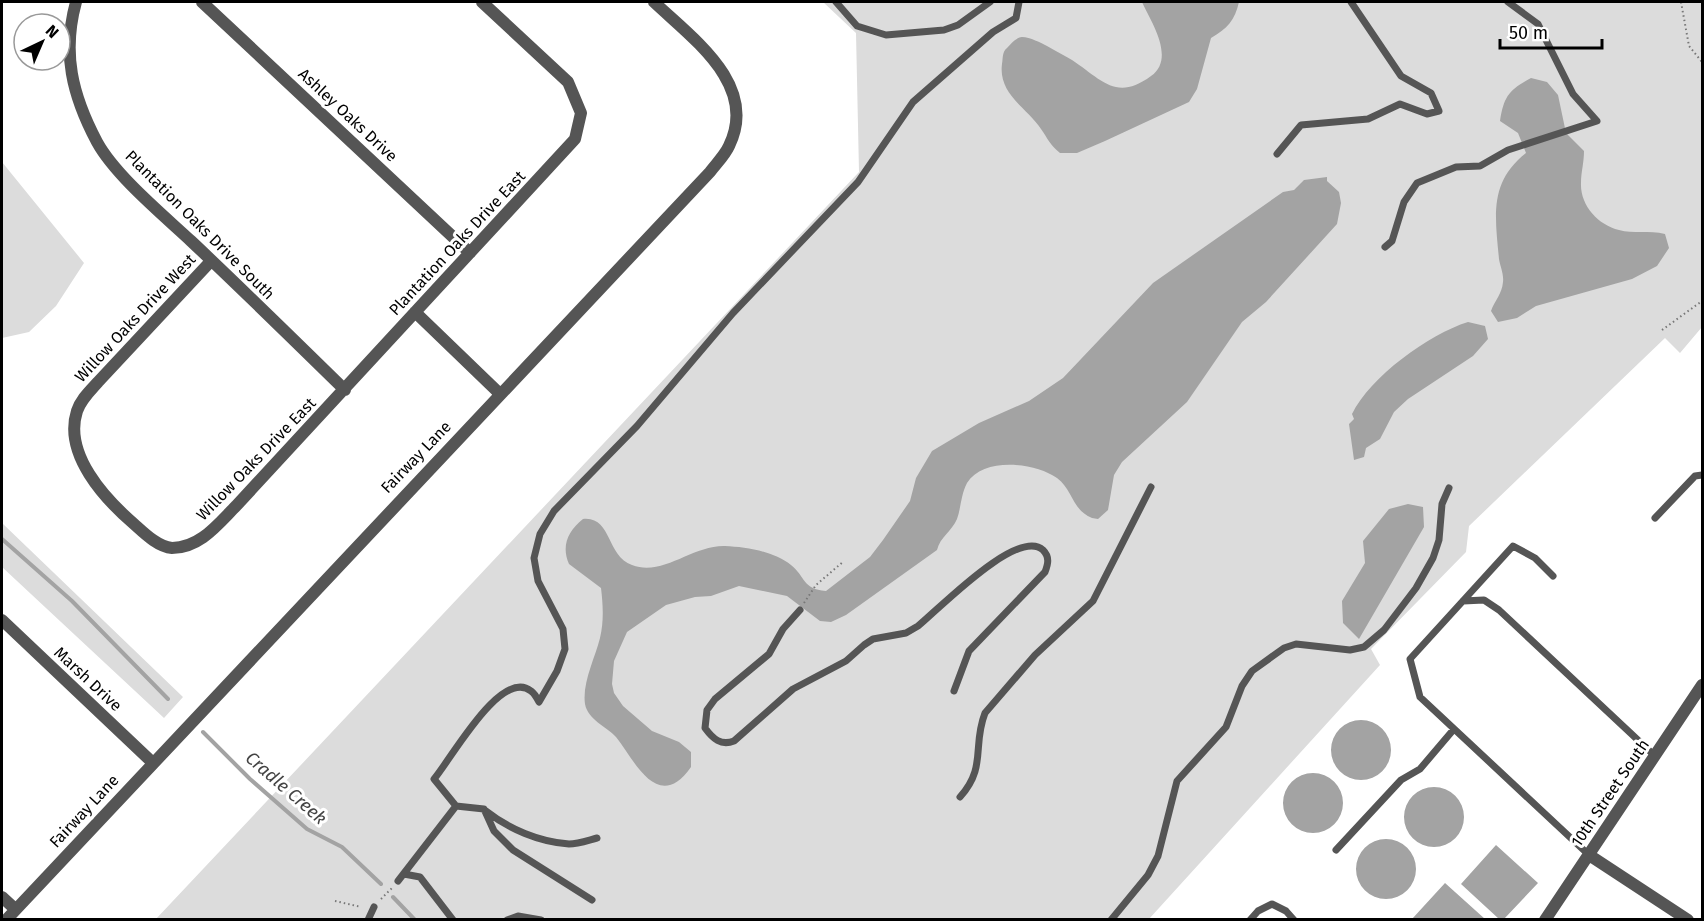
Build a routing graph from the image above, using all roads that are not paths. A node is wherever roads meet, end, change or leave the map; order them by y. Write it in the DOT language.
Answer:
graph roads {
  1 [pos="76,2"];
  2 [pos="202,2"];
  3 [pos="482,2"];
  4 [pos="654,2"];
  5 [pos="836,2"];
  6 [pos="990,2"];
  7 [pos="1019,2"];
  8 [pos="1351,2"];
  9 [pos="1508,2"];
  10 [pos="1277,154"];
  11 [pos="1384,247"];
  12 [pos="470,253"];
  13 [pos="211,261"];
  14 [pos="415,312"];
  15 [pos="345,390"];
  16 [pos="499,393"];
  17 [pos="1702,475"];
  18 [pos="1151,487"];
  19 [pos="1449,488"];
  20 [pos="1655,518"];
  21 [pos="187,546"];
  22 [pos="1553,576"];
  23 [pos="1463,601"];
  24 [pos="800,610"];
  25 [pos="2,620"];
  26 [pos="1702,685"];
  27 [pos="954,691"];
  28 [pos="1454,729"];
  29 [pos="1655,756"];
  30 [pos="152,762"];
  31 [pos="960,797"];
  32 [pos="456,806"];
  33 [pos="484,809"];
  34 [pos="597,838"];
  35 [pos="1336,850"];
  36 [pos="1589,855"];
  37 [pos="404,874"];
  38 [pos="398,881"];
  39 [pos="2,897"];
  40 [pos="592,900"];
  41 [pos="374,907"];
  42 [pos="15,909"];
  43 [pos="6,920"];
  44 [pos="368,920"];
  45 [pos="453,920"];
  46 [pos="507,920"];
  47 [pos="541,920"];
  48 [pos="1111,920"];
  49 [pos="1250,920"];
  50 [pos="1294,920"];
  51 [pos="1545,920"];
  52 [pos="1688,920"];
  1 -- 13 [label="street, Plantation Oaks Drive South"];
  2 -- 12 [label="street, Ashley Oaks Drive"];
  3 -- 12 [label="street, Plantation Oaks Drive East"];
  4 -- 16 [label="street, Fairway Lane"];
  5 -- 6 [label="lane"];
  7 -- 32 [label="lane"];
  8 -- 10 [label="lane"];
  9 -- 11 [label="lane"];
  12 -- 14 [label="street, Plantation Oaks Drive East"];
  13 -- 15 [label="street, Plantation Oaks Drive South"];
  13 -- 21 [label="street, Willow Oaks Drive West"];
  14 -- 15 [label="street, Plantation Oaks Drive East"];
  14 -- 16 [label="street"];
  15 -- 21 [label="street, Willow Oaks Drive East"];
  16 -- 30 [label="street, Fairway Lane"];
  17 -- 20 [label="lane"];
  18 -- 31 [label="lane"];
  19 -- 48 [label="lane"];
  22 -- 23 [label="lane"];
  23 -- 28 [label="lane"];
  23 -- 29 [label="lane"];
  24 -- 27 [label="lane"];
  25 -- 30 [label="street, Marsh Drive"];
  26 -- 29 [label="street, 10th Street South"];
  28 -- 35 [label="lane"];
  28 -- 36 [label="lane"];
  29 -- 36 [label="street, 10th Street South"];
  30 -- 42 [label="street, Fairway Lane"];
  32 -- 33 [label="lane"];
  32 -- 37 [label="lane"];
  33 -- 34 [label="lane"];
  33 -- 40 [label="lane"];
  36 -- 51 [label="street, 10th Street South"];
  36 -- 52 [label="street"];
  37 -- 38 [label="lane"];
  37 -- 45 [label="lane"];
  39 -- 42 [label="street"];
  41 -- 44 [label="lane"];
  42 -- 43 [label="street, Fairway Lane"];
  46 -- 47 [label="lane"];
  49 -- 50 [label="lane"];
}
